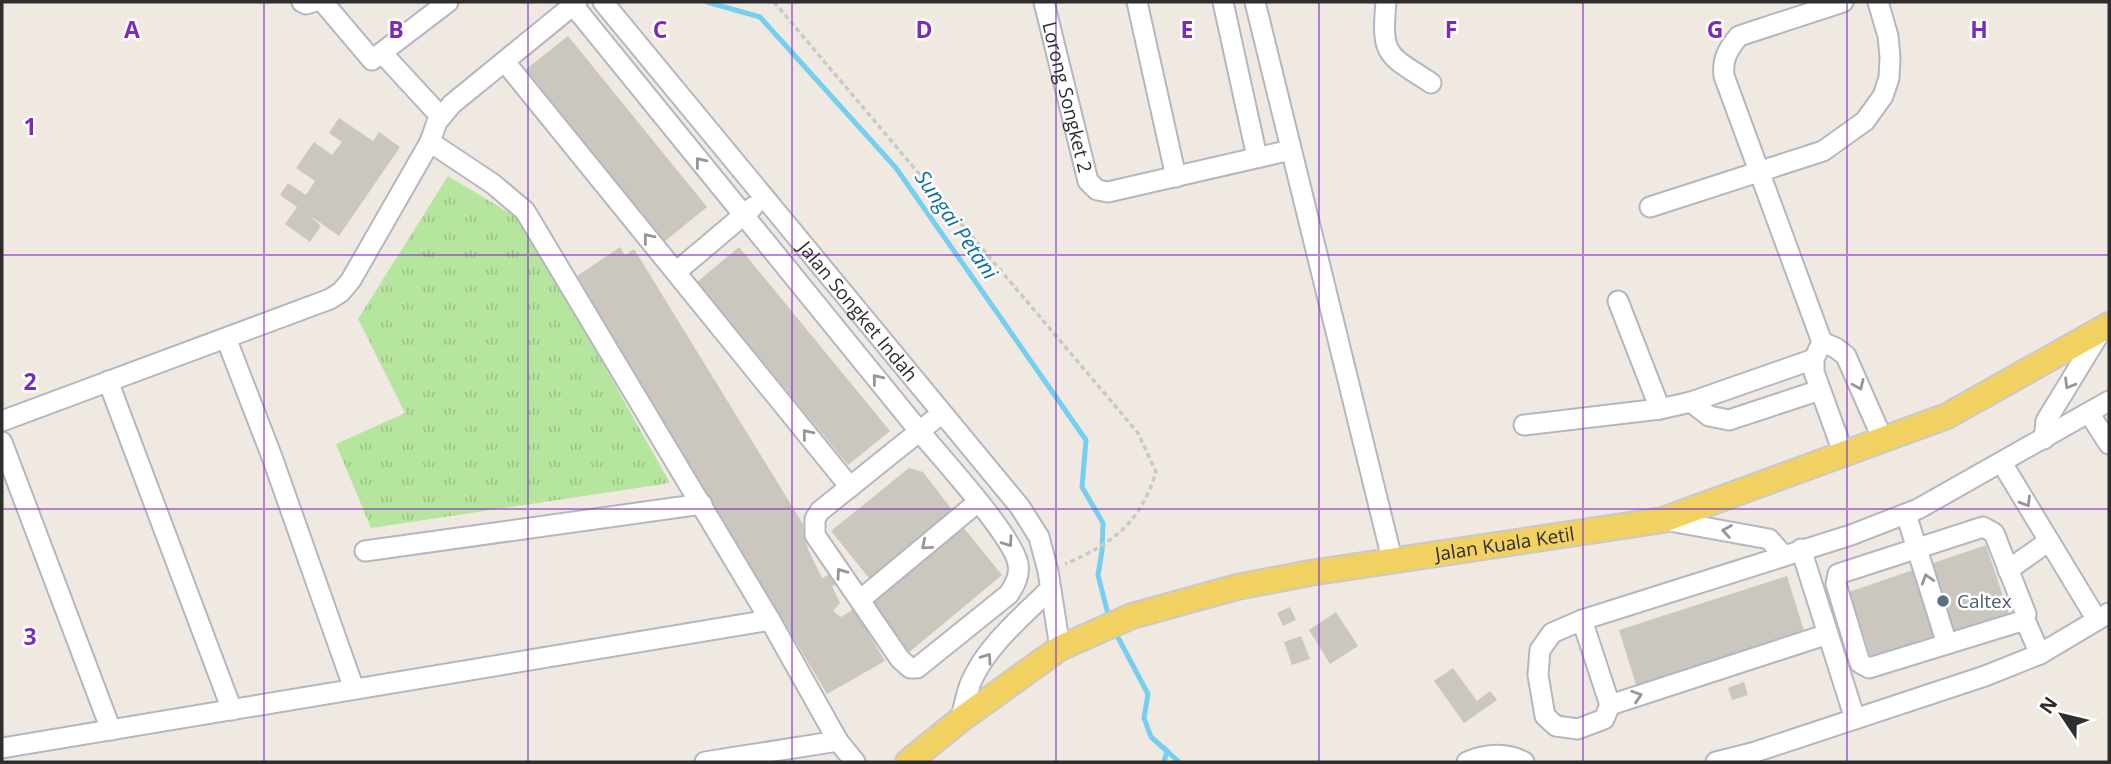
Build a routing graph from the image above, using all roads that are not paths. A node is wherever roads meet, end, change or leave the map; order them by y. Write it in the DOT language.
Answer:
graph roads {
  1 [pos="302,2"];
  2 [pos="313,2"];
  3 [pos="323,2"];
  4 [pos="448,2"];
  5 [pos="603,2"];
  6 [pos="1044,2"];
  7 [pos="1137,2"];
  8 [pos="1223,2"];
  9 [pos="1255,2"];
  10 [pos="1386,2"];
  11 [pos="1843,2"];
  12 [pos="1878,2"];
  13 [pos="575,3"];
  14 [pos="383,54"];
  15 [pos="505,62"];
  16 [pos="1431,83"];
  17 [pos="441,117"];
  18 [pos="430,142"];
  19 [pos="1291,150"];
  20 [pos="1257,157"];
  21 [pos="1759,173"];
  22 [pos="1176,177"];
  23 [pos="764,198"];
  24 [pos="1650,207"];
  25 [pos="743,215"];
  26 [pos="676,272"];
  27 [pos="1618,301"];
  28 [pos="2105,328"];
  29 [pos="226,338"];
  30 [pos="1818,351"];
  31 [pos="108,381"];
  32 [pos="1820,390"];
  33 [pos="2109,401"];
  34 [pos="1691,402"];
  35 [pos="1660,409"];
  36 [pos="2089,413"];
  37 [pos="941,414"];
  38 [pos="2,421"];
  39 [pos="1524,425"];
  40 [pos="920,432"];
  41 [pos="2043,439"];
  42 [pos="1883,440"];
  43 [pos="2,442"];
  44 [pos="2109,444"];
  45 [pos="1844,456"];
  46 [pos="2002,463"];
  47 [pos="850,487"];
  48 [pos="978,502"];
  49 [pos="702,504"];
  50 [pos="1906,514"];
  51 [pos="1663,520"];
  52 [pos="2049,541"];
  53 [pos="1917,548"];
  54 [pos="365,551"];
  55 [pos="1792,552"];
  56 [pos="1392,559"];
  57 [pos="2008,570"];
  58 [pos="1050,589"];
  59 [pos="860,600"];
  60 [pos="2103,617"];
  61 [pos="770,620"];
  62 [pos="1582,620"];
  63 [pos="2025,620"];
  64 [pos="1828,634"];
  65 [pos="1947,644"];
  66 [pos="1060,648"];
  67 [pos="2040,654"];
  68 [pos="354,690"];
  69 [pos="1610,705"];
  70 [pos="233,710"];
  71 [pos="1856,719"];
  72 [pos="960,720"];
  73 [pos="111,730"];
  74 [pos="838,741"];
  75 [pos="2,748"];
  76 [pos="705,762"];
  77 [pos="855,762"];
  78 [pos="908,762"];
  79 [pos="1467,762"];
  80 [pos="1524,762"];
  81 [pos="1716,762"];
  1 -- 2 [label="street"];
  3 -- 14 [label="street"];
  4 -- 14 [label="street"];
  5 -- 23 [label="street, Jalan Songket Indah"];
  6 -- 22 [label="street, Lorong Songket 2"];
  7 -- 22 [label="street"];
  8 -- 20 [label="street"];
  9 -- 19 [label="street"];
  10 -- 16 [label="street"];
  11 -- 21 [label="street"];
  12 -- 21 [label="street"];
  13 -- 15 [label="street"];
  25 -- 13 [label="street, one-way"];
  14 -- 17 [label="street"];
  15 -- 17 [label="street"];
  26 -- 15 [label="street, one-way"];
  17 -- 18 [label="street"];
  18 -- 29 [label="street"];
  18 -- 49 [label="street"];
  19 -- 20 [label="street"];
  19 -- 56 [label="street"];
  20 -- 22 [label="street"];
  21 -- 24 [label="street"];
  21 -- 30 [label="street"];
  23 -- 25 [label="street"];
  23 -- 37 [label="street, Jalan Songket Indah"];
  25 -- 26 [label="street"];
  40 -- 25 [label="street, one-way"];
  47 -- 26 [label="street, one-way"];
  27 -- 35 [label="street"];
  28 -- 41 [label="street, one-way"];
  28 -- 42 [label="main road, Jalan Kuala Ketil"];
  29 -- 31 [label="street"];
  29 -- 68 [label="street"];
  30 -- 32 [label="street"];
  30 -- 34 [label="street"];
  30 -- 42 [label="street, one-way"];
  31 -- 38 [label="street"];
  31 -- 70 [label="street"];
  32 -- 34 [label="street"];
  32 -- 45 [label="street"];
  33 -- 36 [label="street"];
  34 -- 35 [label="street"];
  35 -- 39 [label="street"];
  36 -- 41 [label="street"];
  36 -- 44 [label="street"];
  37 -- 40 [label="street"];
  37 -- 58 [label="street, Jalan Songket Indah"];
  40 -- 47 [label="street"];
  40 -- 48 [label="street"];
  41 -- 46 [label="street"];
  42 -- 45 [label="main road, Jalan Kuala Ketil"];
  43 -- 73 [label="street"];
  45 -- 51 [label="main road, Jalan Kuala Ketil"];
  46 -- 50 [label="street"];
  46 -- 52 [label="street, one-way"];
  59 -- 47 [label="street, one-way"];
  48 -- 59 [label="street, one-way"];
  48 -- 59 [label="street, one-way"];
  49 -- 54 [label="street"];
  49 -- 61 [label="street"];
  50 -- 53 [label="street"];
  50 -- 55 [label="street"];
  55 -- 51 [label="street, one-way"];
  51 -- 56 [label="main road, Jalan Kuala Ketil"];
  52 -- 57 [label="street"];
  52 -- 60 [label="street"];
  53 -- 57 [label="street"];
  65 -- 53 [label="street, one-way"];
  53 -- 65 [label="street"];
  55 -- 62 [label="street"];
  55 -- 64 [label="street"];
  56 -- 66 [label="main road, Jalan Kuala Ketil"];
  57 -- 63 [label="street"];
  58 -- 66 [label="street, Jalan Songket Indah"];
  72 -- 58 [label="street, one-way"];
  60 -- 67 [label="street"];
  61 -- 68 [label="street"];
  61 -- 74 [label="street"];
  62 -- 69 [label="street"];
  62 -- 69 [label="street"];
  63 -- 65 [label="street"];
  63 -- 67 [label="street"];
  69 -- 64 [label="street, one-way"];
  64 -- 71 [label="street"];
  66 -- 72 [label="main road, Jalan Kuala Ketil"];
  67 -- 71 [label="street"];
  68 -- 70 [label="street"];
  70 -- 73 [label="street"];
  71 -- 81 [label="street"];
  72 -- 78 [label="main road, Jalan Kuala Ketil"];
  73 -- 75 [label="street"];
  74 -- 76 [label="street"];
  74 -- 77 [label="street"];
  79 -- 80 [label="street"];
}
